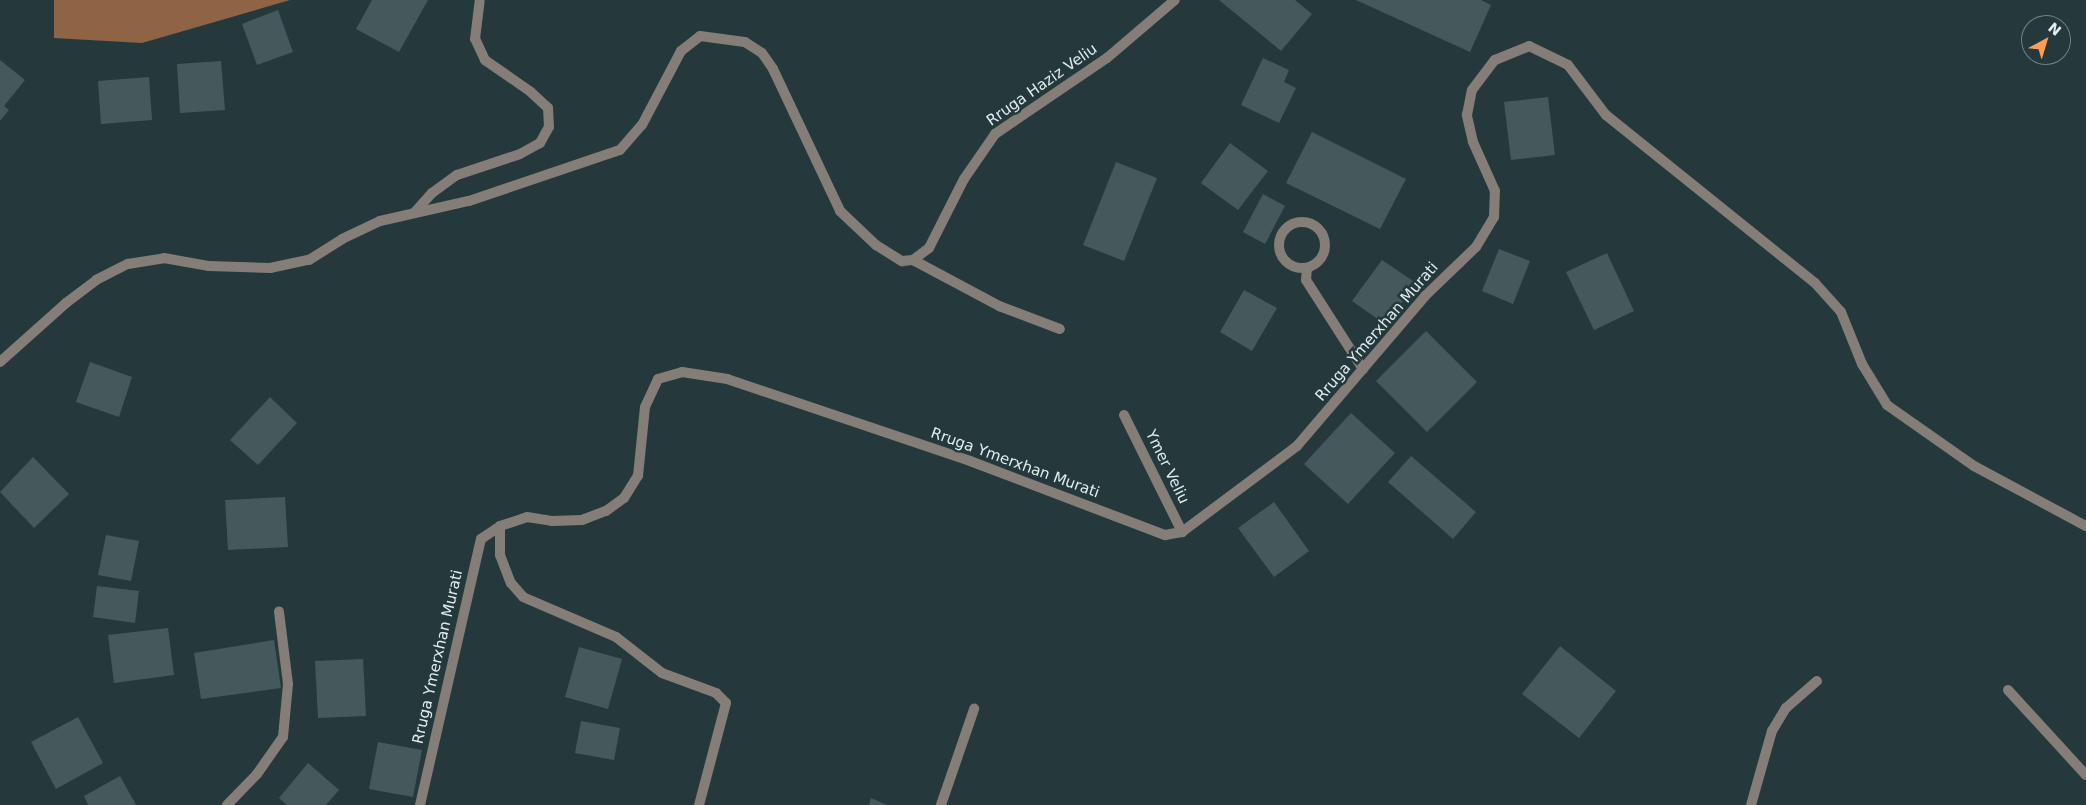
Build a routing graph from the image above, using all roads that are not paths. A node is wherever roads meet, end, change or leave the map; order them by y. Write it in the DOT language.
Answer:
graph roads {
  1 [pos="1175,0"];
  2 [pos="480,1"];
  3 [pos="414,213"];
  4 [pos="914,260"];
  5 [pos="1307,268"];
  6 [pos="1060,329"];
  7 [pos="0,362"];
  8 [pos="1363,369"];
  9 [pos="1124,415"];
  10 [pos="500,526"];
  11 [pos="2086,526"];
  12 [pos="1182,532"];
  13 [pos="279,612"];
  14 [pos="1817,681"];
  15 [pos="2008,690"];
  16 [pos="974,709"];
  17 [pos="2086,775"];
  18 [pos="227,805"];
  19 [pos="420,805"];
  20 [pos="699,805"];
  21 [pos="941,805"];
  22 [pos="1751,805"];
  1 -- 4 [label="street, Rruga Haziz Veliu"];
  2 -- 3 [label="street"];
  3 -- 4 [label="street"];
  3 -- 7 [label="street"];
  4 -- 6 [label="street"];
  5 -- 5 [label="street"];
  5 -- 8 [label="street"];
  8 -- 11 [label="street, Rruga Ymerxhan Murati"];
  8 -- 12 [label="street, Rruga Ymerxhan Murati"];
  9 -- 12 [label="street, Ymer Veliu"];
  10 -- 12 [label="street, Rruga Ymerxhan Murati"];
  10 -- 19 [label="street, Rruga Ymerxhan Murati"];
  10 -- 20 [label="street"];
  13 -- 18 [label="street"];
  14 -- 22 [label="street"];
  15 -- 17 [label="street"];
  16 -- 21 [label="street"];
}
